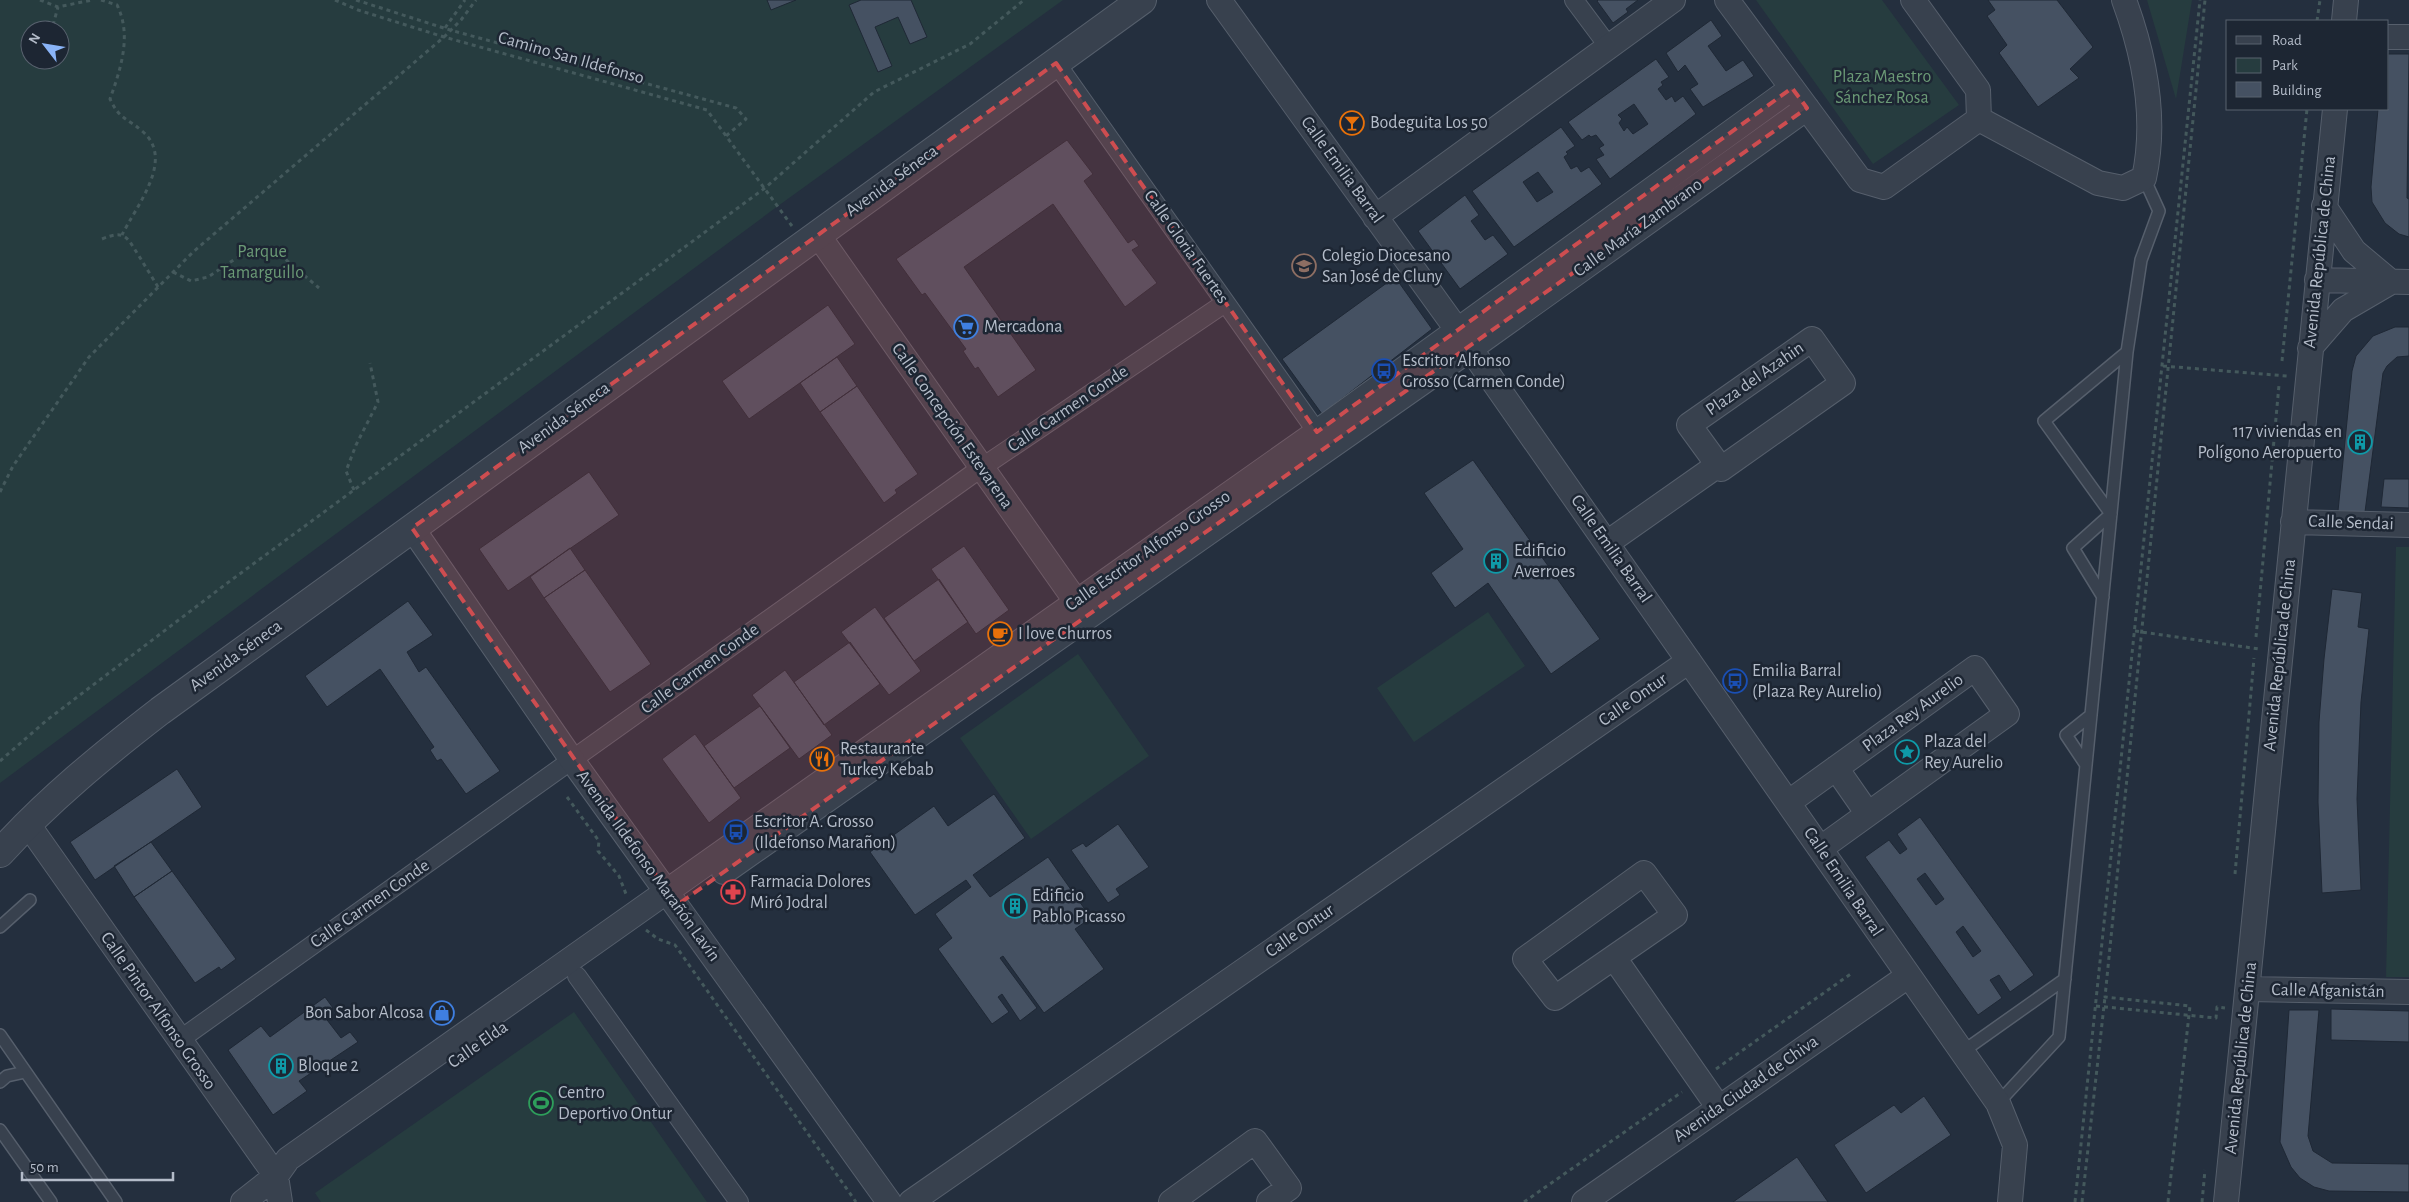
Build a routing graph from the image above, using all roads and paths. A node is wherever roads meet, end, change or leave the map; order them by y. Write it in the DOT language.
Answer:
graph roads {
  1 [pos="40,0"];
  2 [pos="92,0"];
  3 [pos="101,0"];
  4 [pos="335,0"];
  5 [pos="356,0"];
  6 [pos="465,0"];
  7 [pos="476,0"];
  8 [pos="1024,0"];
  9 [pos="1142,0"];
  10 [pos="1219,0"];
  11 [pos="1574,0"];
  12 [pos="1673,0"];
  13 [pos="1728,0"];
  14 [pos="1913,0"];
  15 [pos="2124,0"];
  16 [pos="2200,0"];
  17 [pos="2205,0"];
  18 [pos="2320,0"];
  19 [pos="2346,0"];
  20 [pos="58,7"];
  21 [pos="54,20"];
  22 [pos="2317,20"];
  23 [pos="2344,20"];
  24 [pos="445,28"];
  25 [pos="450,30"];
  26 [pos="444,37"];
  27 [pos="2389,37"];
  28 [pos="2409,37"];
  29 [pos="1609,47"];
  30 [pos="1056,63"];
  31 [pos="1792,88"];
  32 [pos="1807,108"];
  33 [pos="2306,110"];
  34 [pos="2335,110"];
  35 [pos="1979,119"];
  36 [pos="726,136"];
  37 [pos="2144,178"];
  38 [pos="765,188"];
  39 [pos="2324,206"];
  40 [pos="1375,216"];
  41 [pos="122,235"];
  42 [pos="102,239"];
  43 [pos="812,240"];
  44 [pos="173,272"];
  45 [pos="2317,280"];
  46 [pos="2400,282"];
  47 [pos="158,287"];
  48 [pos="319,288"];
  49 [pos="1225,302"];
  50 [pos="1464,340"];
  51 [pos="2310,348"];
  52 [pos="2127,352"];
  53 [pos="2282,361"];
  54 [pos="370,362"];
  55 [pos="2163,366"];
  56 [pos="2168,366"];
  57 [pos="2307,378"];
  58 [pos="2280,385"];
  59 [pos="1317,432"];
  60 [pos="1718,465"];
  61 [pos="982,468"];
  62 [pos="354,490"];
  63 [pos="0,492"];
  64 [pos="2111,514"];
  65 [pos="2294,522"];
  66 [pos="2409,525"];
  67 [pos="412,528"];
  68 [pos="1607,543"];
  69 [pos="2103,597"];
  70 [pos="1081,609"];
  71 [pos="2135,631"];
  72 [pos="2143,631"];
  73 [pos="2256,637"];
  74 [pos="2280,652"];
  75 [pos="2254,658"];
  76 [pos="1689,661"];
  77 [pos="2091,716"];
  78 [pos="572,760"];
  79 [pos="0,761"];
  80 [pos="2086,765"];
  81 [pos="1836,768"];
  82 [pos="568,797"];
  83 [pos="1789,802"];
  84 [pos="1868,814"];
  85 [pos="27,823"];
  86 [pos="1821,848"];
  87 [pos="0,853"];
  88 [pos="2234,882"];
  89 [pos="628,898"];
  90 [pos="672,899"];
  91 [pos="30,900"];
  92 [pos="0,927"];
  93 [pos="648,932"];
  94 [pos="1615,959"];
  95 [pos="1852,973"];
  96 [pos="577,976"];
  97 [pos="1908,976"];
  98 [pos="2065,979"];
  99 [pos="2409,992"];
  100 [pos="2105,997"];
  101 [pos="2247,999"];
  102 [pos="2096,1006"];
  103 [pos="2104,1006"];
  104 [pos="2189,1015"];
  105 [pos="0,1035"];
  106 [pos="178,1041"];
  107 [pos="1962,1052"];
  108 [pos="25,1072"];
  109 [pos="1710,1072"];
  110 [pos="0,1082"];
  111 [pos="1685,1090"];
  112 [pos="1998,1103"];
  113 [pos="1719,1108"];
  114 [pos="0,1130"];
  115 [pos="276,1176"];
  116 [pos="51,1202"];
  117 [pos="116,1202"];
  118 [pos="243,1202"];
  119 [pos="280,1202"];
  120 [pos="739,1202"];
  121 [pos="856,1202"];
  122 [pos="889,1202"];
  123 [pos="911,1202"];
  124 [pos="1171,1202"];
  125 [pos="1269,1202"];
  126 [pos="1524,1202"];
  127 [pos="1584,1202"];
  128 [pos="2010,1202"];
  129 [pos="2075,1202"];
  130 [pos="2082,1202"];
  131 [pos="2168,1202"];
  132 [pos="2226,1202"];
  1 -- 20 [label="path"];
  2 -- 20 [label="path"];
  3 -- 41 [label="path"];
  4 -- 26 [label="path, Camino San Ildefonso"];
  5 -- 24 [label="path"];
  6 -- 24 [label="path"];
  7 -- 25 [label="path"];
  8 -- 38 [label="path"];
  9 -- 30 [label="street, Avenida Séneca"];
  10 -- 40 [label="street, Calle Emilia Barral"];
  11 -- 29 [label="street"];
  12 -- 29 [label="street"];
  13 -- 31 [label="street"];
  14 -- 35 [label="street"];
  15 -- 37 [label="street"];
  16 -- 55 [label="path"];
  17 -- 56 [label="path"];
  18 -- 22 [label="path"];
  19 -- 23 [label="street"];
  20 -- 21 [label="path"];
  24 -- 25 [label="path"];
  25 -- 26 [label="path"];
  25 -- 36 [label="path"];
  26 -- 36 [label="path, Camino San Ildefonso"];
  26 -- 44 [label="path"];
  27 -- 28 [label="street"];
  29 -- 40 [label="street"];
  30 -- 43 [label="street, Avenida Séneca"];
  30 -- 49 [label="street, Calle Gloria Fuertes"];
  31 -- 32 [label="street"];
  31 -- 50 [label="street, Calle María Zambrano"];
  32 -- 35 [label="street"];
  32 -- 50 [label="street, Calle María Zambrano"];
  33 -- 53 [label="path"];
  34 -- 39 [label="street, Avenida República de China"];
  35 -- 37 [label="street"];
  36 -- 38 [label="path, Camino San Ildefonso"];
  37 -- 52 [label="lane"];
  38 -- 43 [label="path, Camino San Ildefonso"];
  38 -- 62 [label="path"];
  39 -- 45 [label="street, Avenida República de China"];
  39 -- 46 [label="street"];
  40 -- 50 [label="street, Calle Emilia Barral"];
  41 -- 42 [label="path"];
  41 -- 47 [label="path"];
  43 -- 61 [label="street, Calle Concepción Estevarena"];
  43 -- 67 [label="street, Avenida Séneca"];
  44 -- 47 [label="path"];
  44 -- 48 [label="path"];
  45 -- 46 [label="street"];
  45 -- 51 [label="street, Avenida República de China"];
  46 -- 51 [label="street"];
  47 -- 63 [label="path"];
  49 -- 59 [label="street, Calle Gloria Fuertes"];
  49 -- 61 [label="street, Calle Carmen Conde"];
  50 -- 59 [label="street, Calle Escritor Alfonso Grosso"];
  50 -- 68 [label="street, Calle Emilia Barral"];
  50 -- 70 [label="street, Calle Escritor Alfonso Grosso"];
  51 -- 57 [label="street, Avenida República de China"];
  52 -- 64 [label="lane"];
  52 -- 64 [label="lane"];
  54 -- 62 [label="path"];
  55 -- 56 [label="path"];
  55 -- 71 [label="path"];
  56 -- 57 [label="path"];
  56 -- 72 [label="path"];
  57 -- 65 [label="street, Avenida República de China"];
  58 -- 73 [label="path"];
  59 -- 70 [label="street, Calle Escritor Alfonso Grosso"];
  60 -- 60 [label="street, Plaza del Azahin"];
  60 -- 68 [label="street, Plaza del Azahin"];
  61 -- 70 [label="street, Calle Concepción Estevarena"];
  61 -- 78 [label="street, Calle Carmen Conde"];
  62 -- 79 [label="path"];
  64 -- 69 [label="lane"];
  64 -- 69 [label="lane"];
  65 -- 66 [label="street, Calle Sendai"];
  65 -- 74 [label="street, Avenida República de China"];
  67 -- 78 [label="street, Avenida Ildefonso Marañón Lavín"];
  67 -- 85 [label="street, Avenida Séneca"];
  68 -- 76 [label="street, Calle Emilia Barral"];
  69 -- 77 [label="lane"];
  70 -- 90 [label="street, Calle Escritor Alfonso Grosso"];
  71 -- 72 [label="path"];
  71 -- 102 [label="path"];
  72 -- 74 [label="path"];
  72 -- 100 [label="path"];
  74 -- 101 [label="street, Avenida República de China"];
  75 -- 88 [label="path"];
  76 -- 83 [label="street, Calle Emilia Barral"];
  76 -- 123 [label="street, Calle Ontur"];
  77 -- 80 [label="lane"];
  77 -- 80 [label="lane"];
  78 -- 90 [label="street, Avenida Ildefonso Marañón Lavín"];
  78 -- 106 [label="street, Calle Carmen Conde"];
  80 -- 98 [label="lane"];
  81 -- 83 [label="street, Plaza Rey Aurelio"];
  81 -- 84 [label="street"];
  81 -- 84 [label="street, Plaza Rey Aurelio"];
  82 -- 89 [label="path"];
  83 -- 86 [label="street, Calle Emilia Barral"];
  84 -- 86 [label="street, Plaza Rey Aurelio"];
  85 -- 87 [label="street, Avenida Séneca"];
  85 -- 106 [label="street, Calle Pintor Alfonso Grosso"];
  86 -- 97 [label="street, Calle Emilia Barral"];
  90 -- 96 [label="street, Calle Elda"];
  90 -- 115 [label="street, Calle Elda"];
  90 -- 122 [label="street, Avenida Ildefonso Marañón Lavín"];
  91 -- 92 [label="lane"];
  93 -- 121 [label="path"];
  94 -- 94 [label="street"];
  94 -- 113 [label="street"];
  95 -- 109 [label="path"];
  96 -- 115 [label="street, Calle Elda"];
  96 -- 120 [label="street"];
  97 -- 107 [label="street, Calle Emilia Barral"];
  97 -- 113 [label="street, Avenida Ciudad de Chiva"];
  98 -- 107 [label="lane"];
  98 -- 112 [label="lane"];
  99 -- 101 [label="street, Calle Afganistán"];
  100 -- 103 [label="path"];
  100 -- 104 [label="path"];
  101 -- 104 [label="path"];
  101 -- 132 [label="street, Avenida República de China"];
  102 -- 103 [label="path"];
  102 -- 129 [label="path"];
  103 -- 104 [label="path"];
  103 -- 130 [label="path"];
  104 -- 131 [label="path"];
  105 -- 108 [label="lane"];
  106 -- 115 [label="street, Calle Pintor Alfonso Grosso"];
  107 -- 112 [label="street, Calle Emilia Barral"];
  108 -- 110 [label="lane"];
  108 -- 117 [label="lane"];
  111 -- 126 [label="path"];
  112 -- 128 [label="street, Calle Emilia Barral"];
  113 -- 127 [label="street, Avenida Ciudad de Chiva"];
  114 -- 116 [label="lane"];
  115 -- 118 [label="street, Calle Elda"];
  115 -- 119 [label="street, Calle Pintor Alfonso Grosso"];
  124 -- 125 [label="street"];
}
